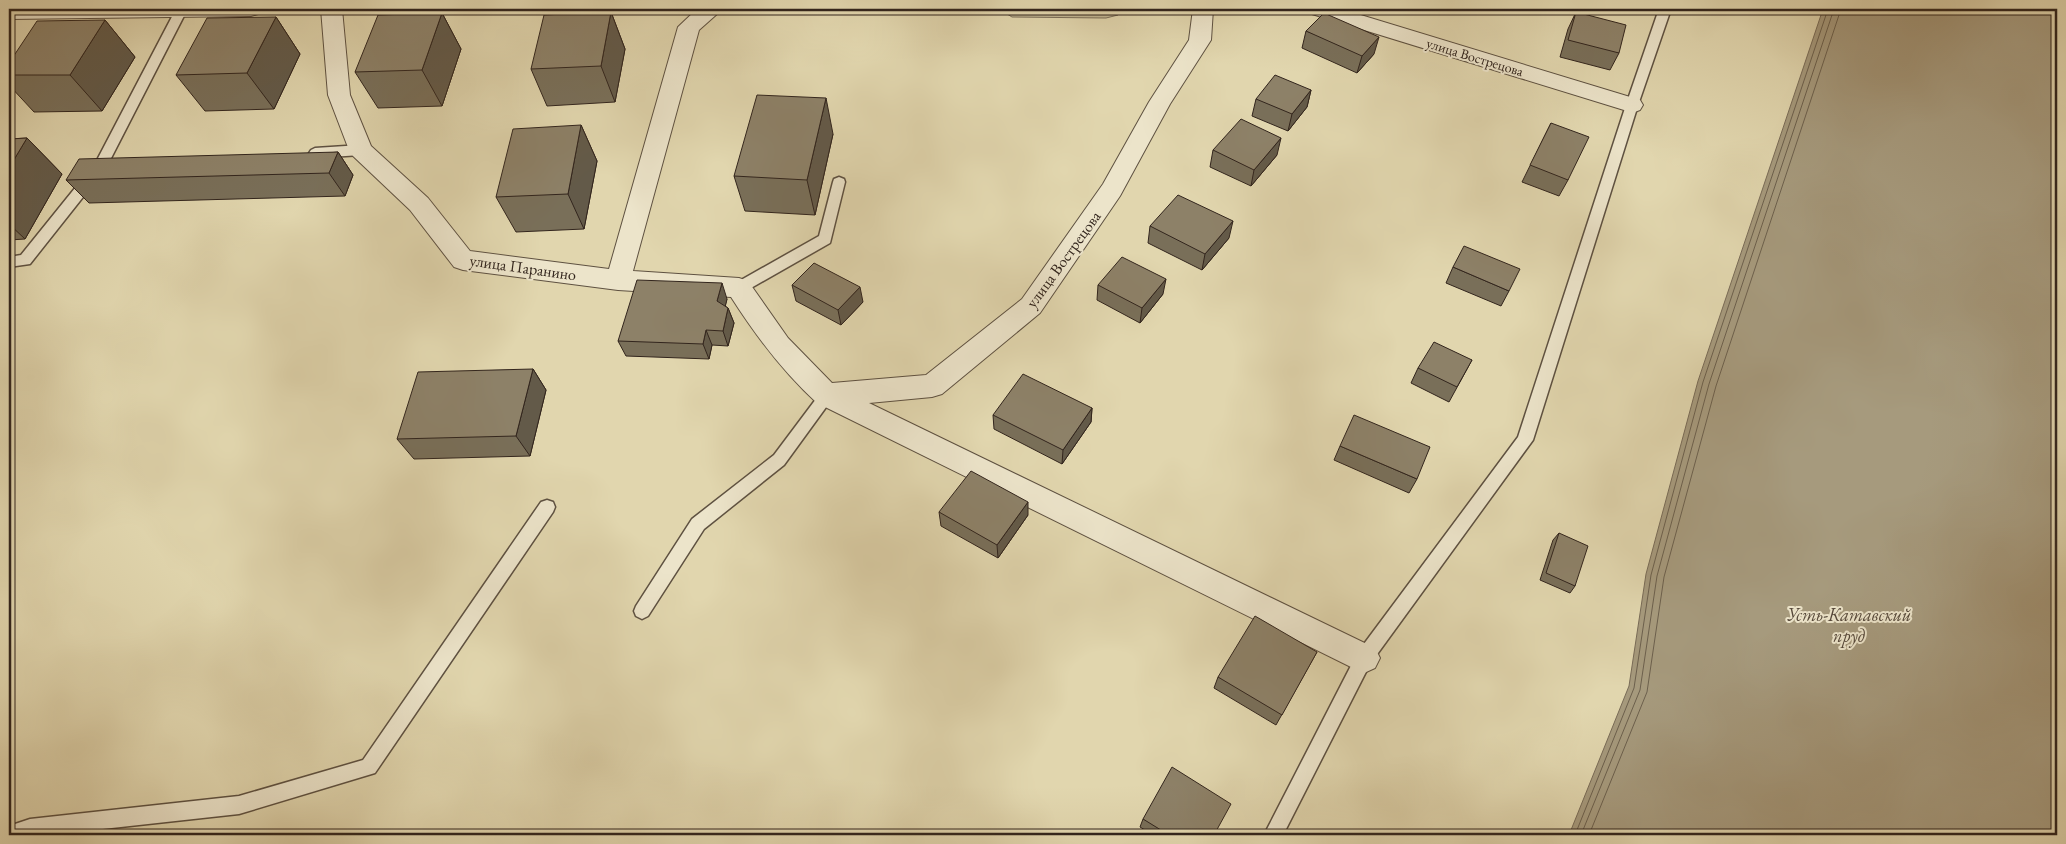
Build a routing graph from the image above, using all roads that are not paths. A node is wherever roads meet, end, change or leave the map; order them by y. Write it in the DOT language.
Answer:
graph roads {
  1 [pos="238,9"];
  2 [pos="251,9"];
  3 [pos="331,9"];
  4 [pos="710,9"];
  5 [pos="1202,9"];
  6 [pos="1319,9"];
  7 [pos="1665,9"];
  8 [pos="181,10"];
  9 [pos="9,12"];
  10 [pos="1632,105"];
  11 [pos="361,150"];
  12 [pos="301,154"];
  13 [pos="839,182"];
  14 [pos="9,262"];
  15 [pos="618,280"];
  16 [pos="739,288"];
  17 [pos="827,395"];
  18 [pos="547,508"];
  19 [pos="642,610"];
  20 [pos="1364,658"];
  21 [pos="9,835"];
  22 [pos="1273,835"];
  1 -- 2 [label="street"];
  1 -- 8 [label="street"];
  3 -- 11 [label="street, улица Паранино"];
  4 -- 15 [label="street"];
  5 -- 17 [label="street, улица Вострецова"];
  6 -- 10 [label="street, улица Вострецова"];
  7 -- 10 [label="lane"];
  8 -- 9 [label="street"];
  8 -- 14 [label="lane"];
  10 -- 20 [label="lane"];
  11 -- 12 [label="lane"];
  11 -- 15 [label="street, улица Паранино"];
  13 -- 16 [label="lane"];
  15 -- 16 [label="street, улица Паранино"];
  16 -- 17 [label="street"];
  17 -- 19 [label="lane"];
  17 -- 20 [label="street"];
  18 -- 21 [label="lane"];
  20 -- 22 [label="lane"];
}
